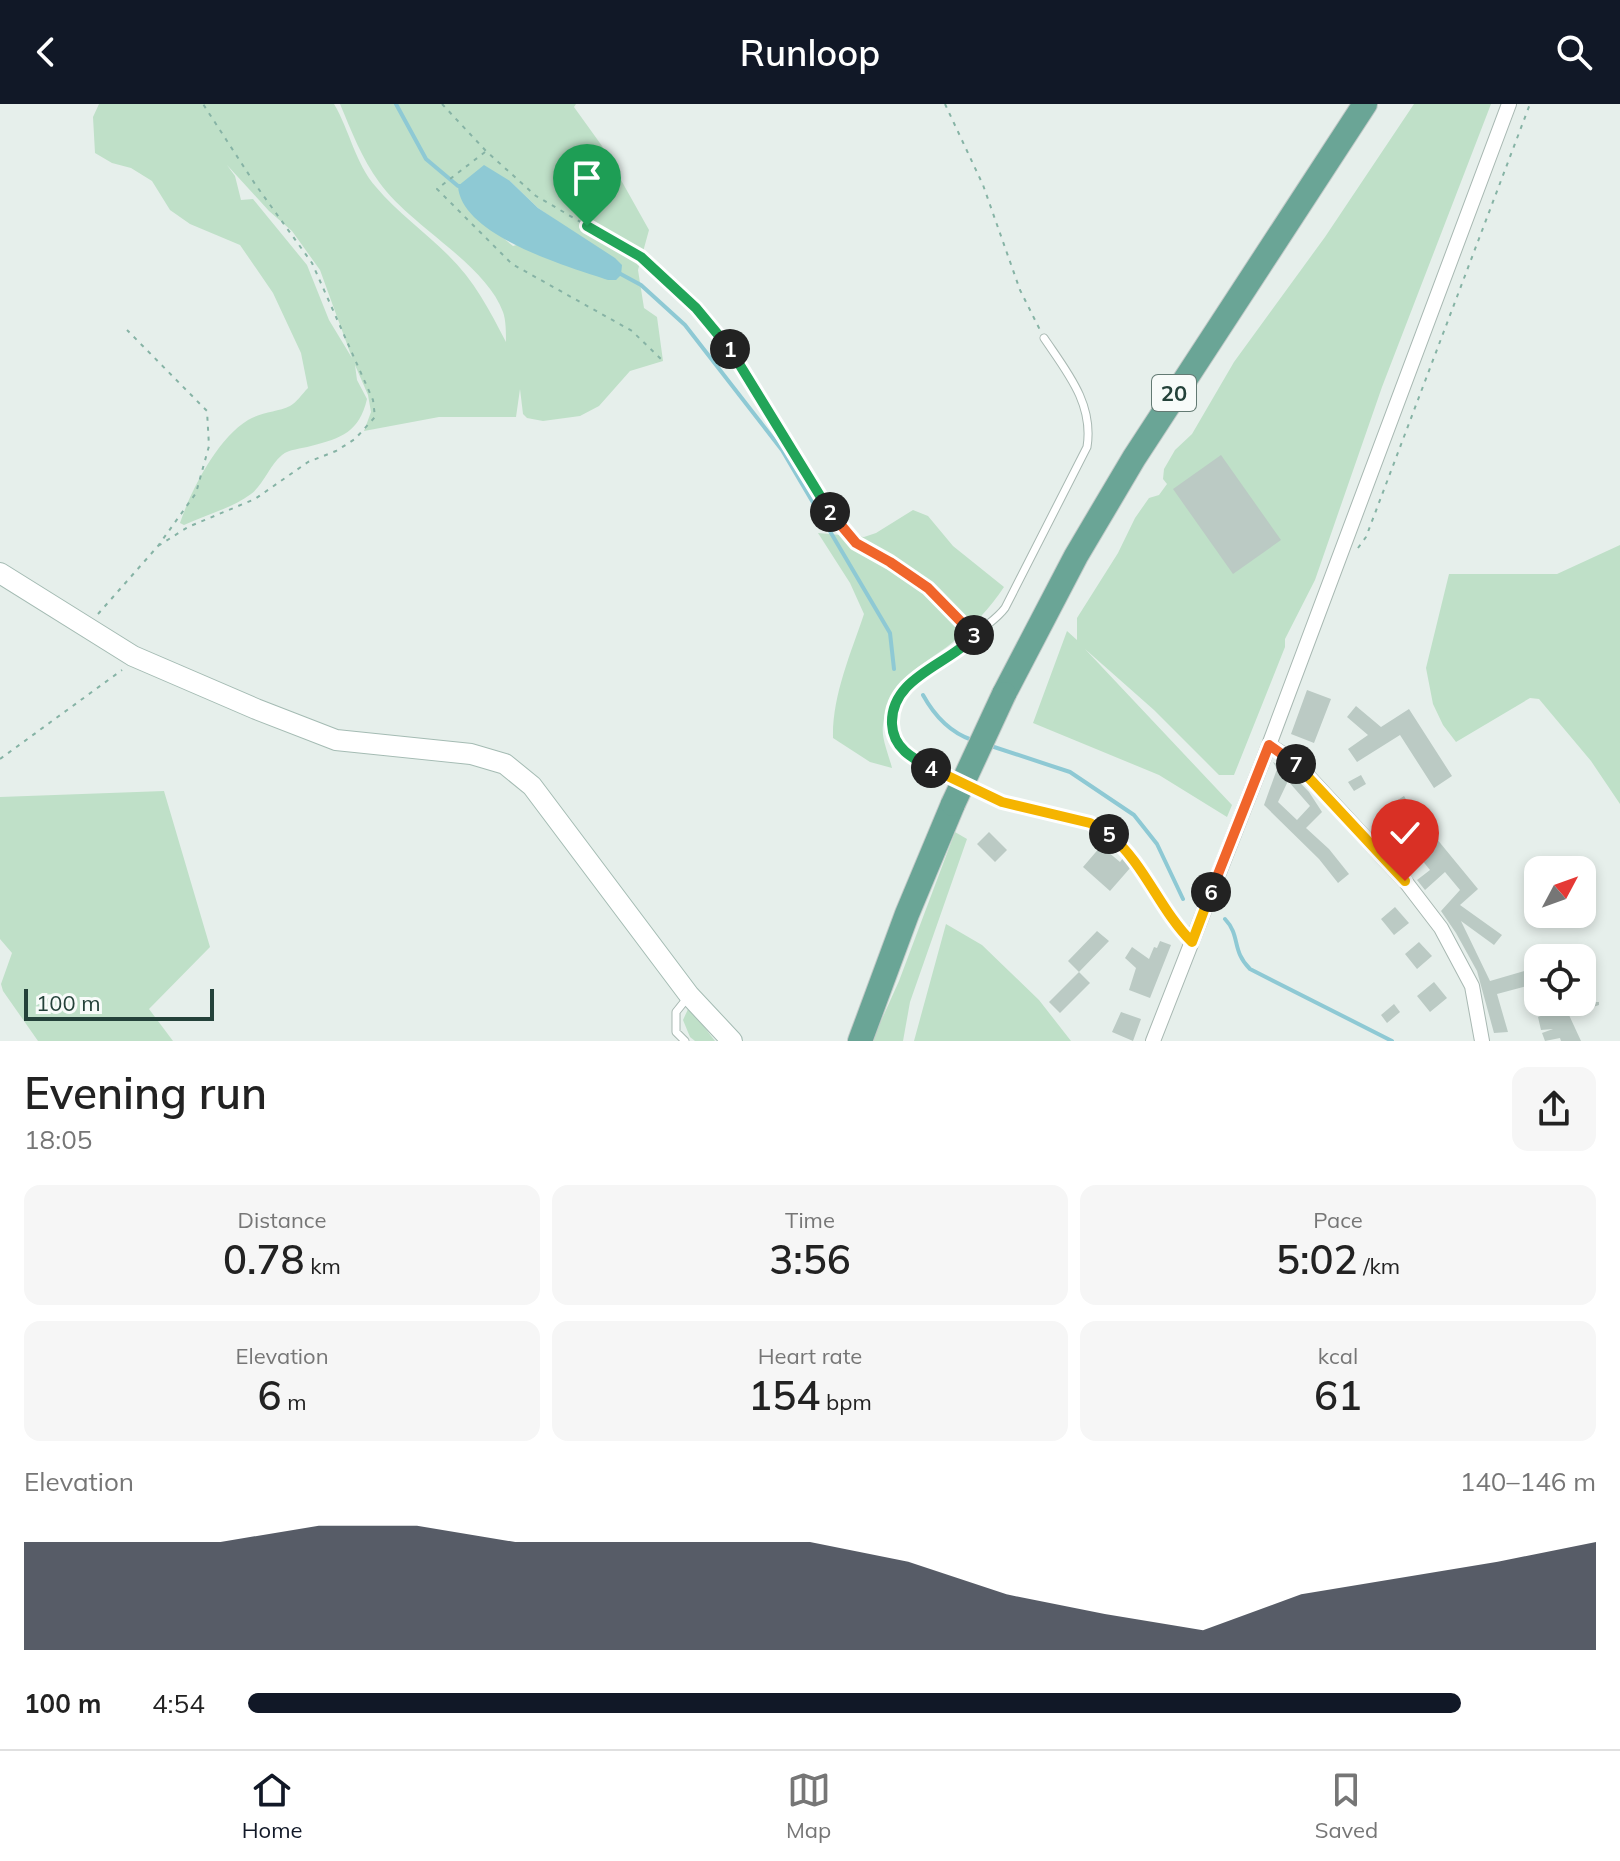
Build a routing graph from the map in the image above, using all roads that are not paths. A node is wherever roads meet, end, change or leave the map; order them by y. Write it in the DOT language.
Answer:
graph roads {
  1 [pos="1365,104"];
  2 [pos="1509,104"];
  3 [pos="1044,338"];
  4 [pos="0,573"];
  5 [pos="1269,745"];
  6 [pos="1192,942"];
  7 [pos="689,995"];
  8 [pos="685,1041"];
  9 [pos="732,1041"];
  10 [pos="860,1041"];
  11 [pos="1153,1041"];
  12 [pos="1482,1041"];
  1 -- 10 [label="main road, 20, bridge"];
  2 -- 5 [label="street"];
  3 -- 6 [label="lane"];
  4 -- 7 [label="street"];
  5 -- 6 [label="street"];
  5 -- 12 [label="street"];
  6 -- 11 [label="street"];
  7 -- 8 [label="lane"];
  7 -- 9 [label="street"];
}
